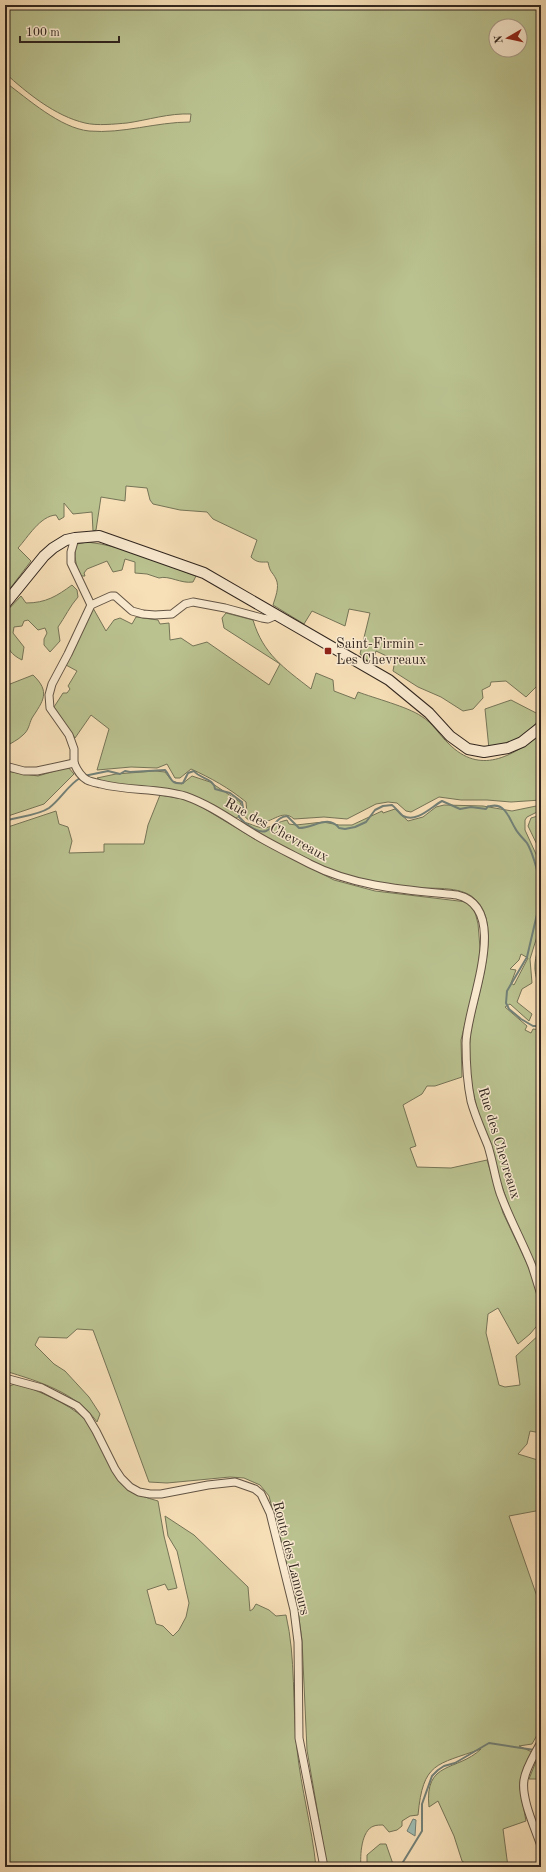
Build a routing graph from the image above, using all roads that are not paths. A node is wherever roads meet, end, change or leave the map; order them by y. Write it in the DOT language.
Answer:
graph roads {
  1 [pos="75,538"];
  2 [pos="5,604"];
  3 [pos="91,605"];
  4 [pos="277,615"];
  5 [pos="541,726"];
  6 [pos="74,763"];
  7 [pos="5,766"];
  8 [pos="541,1295"];
  9 [pos="5,1378"];
  10 [pos="540,1744"];
  11 [pos="541,1846"];
  12 [pos="324,1867"];
  1 -- 2 [label="main road"];
  1 -- 3 [label="street"];
  1 -- 4 [label="main road"];
  3 -- 4 [label="street"];
  3 -- 6 [label="street"];
  4 -- 5 [label="main road"];
  6 -- 7 [label="street"];
  6 -- 8 [label="street, Rue des Chevreaux"];
  9 -- 12 [label="street, Route des Lamours"];
  10 -- 11 [label="street"];
}
